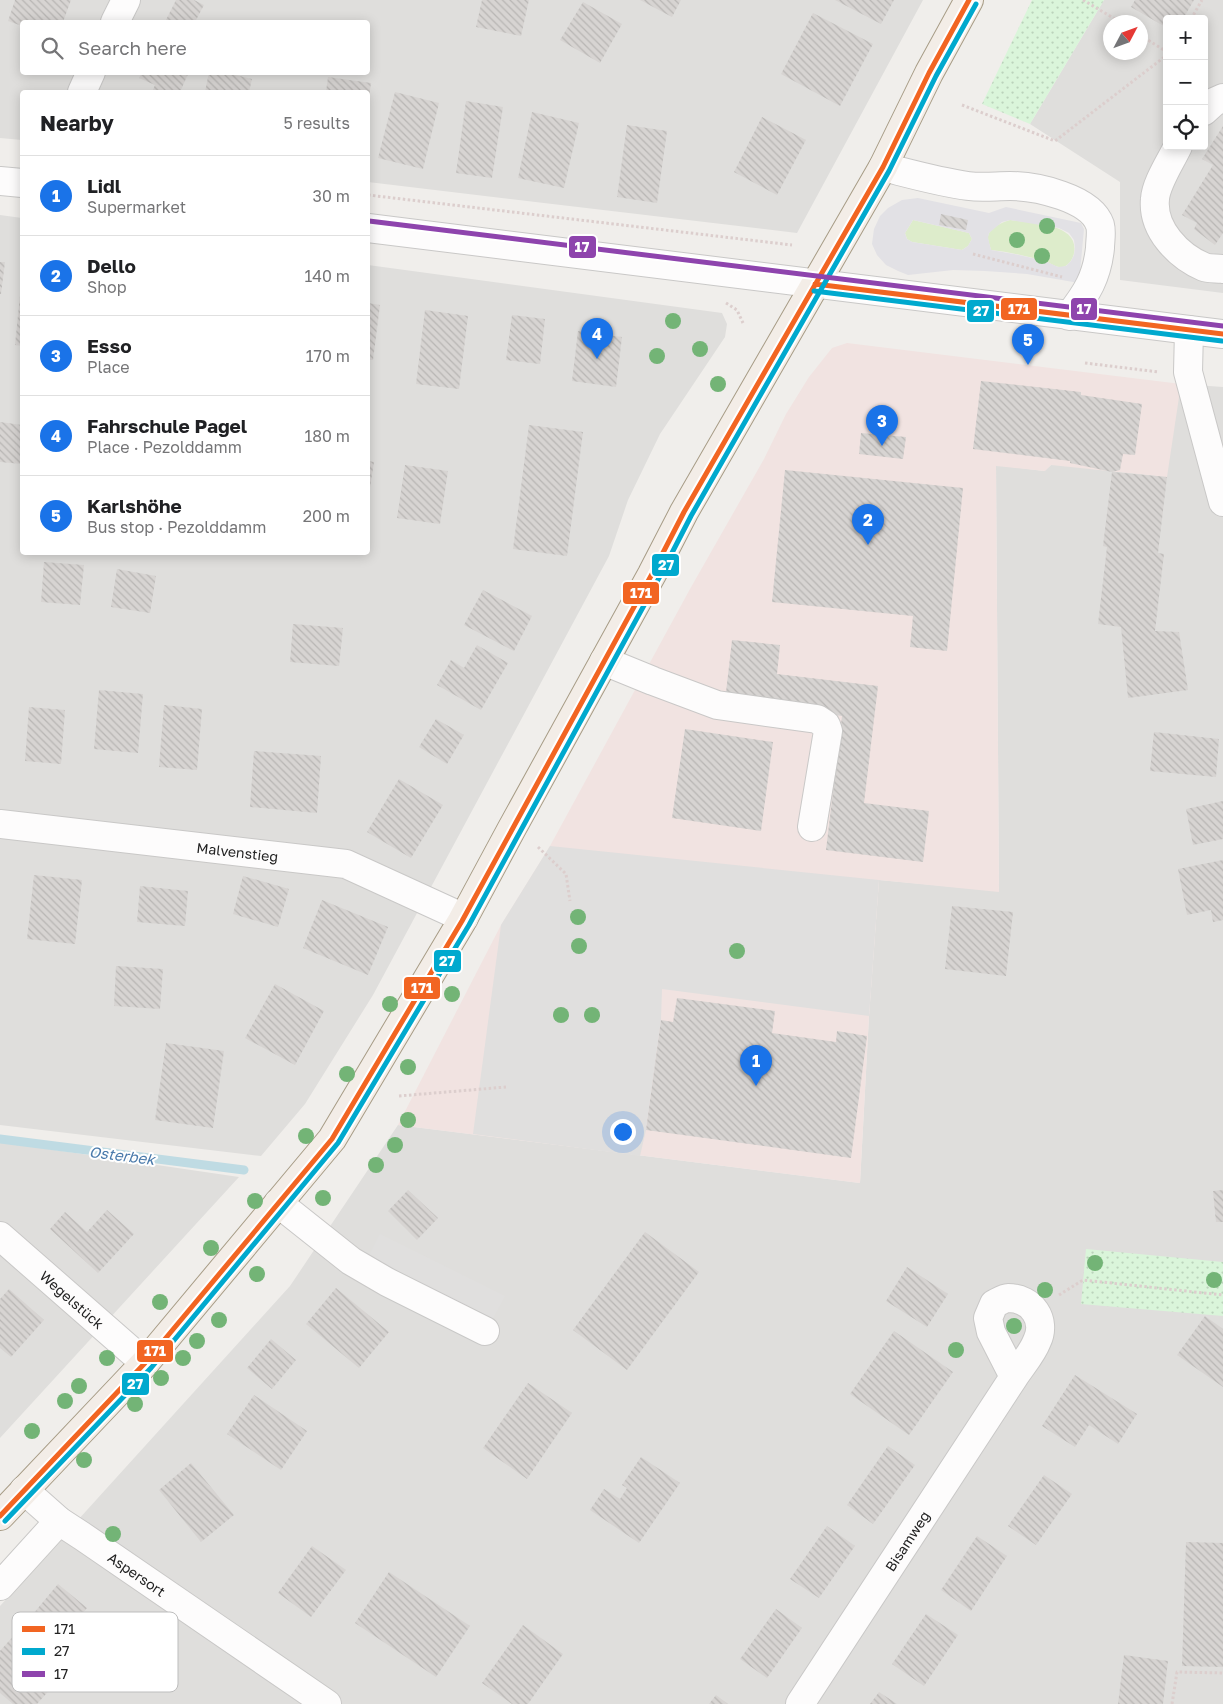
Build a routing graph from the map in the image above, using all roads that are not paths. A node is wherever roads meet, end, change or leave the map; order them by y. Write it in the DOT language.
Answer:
graph roads {
  1 [pos="126,0"];
  2 [pos="969,0"];
  3 [pos="116,20"];
  4 [pos="90,75"];
  5 [pos="83,90"];
  6 [pos="1223,98"];
  7 [pos="1208,107"];
  8 [pos="1176,150"];
  9 [pos="883,167"];
  10 [pos="0,181"];
  11 [pos="20,184"];
  12 [pos="370,228"];
  13 [pos="1223,268"];
  14 [pos="815,284"];
  15 [pos="1069,316"];
  16 [pos="1190,330"];
  17 [pos="1223,334"];
  18 [pos="1223,502"];
  19 [pos="604,661"];
  20 [pos="0,824"];
  21 [pos="812,827"];
  22 [pos="464,918"];
  23 [pos="278,1204"];
  24 [pos="0,1236"];
  25 [pos="485,1331"];
  26 [pos="145,1363"];
  27 [pos="1014,1377"];
  28 [pos="24,1490"];
  29 [pos="0,1516"];
  30 [pos="58,1521"];
  31 [pos="0,1586"];
  32 [pos="328,1704"];
  33 [pos="800,1704"];
  1 -- 3 [label="street"];
  2 -- 9 [label="main road"];
  4 -- 5 [label="street"];
  6 -- 7 [label="street"];
  8 -- 13 [label="street"];
  9 -- 14 [label="main road"];
  9 -- 15 [label="street"];
  10 -- 11 [label="street"];
  12 -- 14 [label="street"];
  14 -- 15 [label="street"];
  14 -- 19 [label="main road"];
  15 -- 16 [label="street"];
  16 -- 17 [label="street"];
  16 -- 18 [label="street"];
  19 -- 21 [label="street"];
  19 -- 22 [label="main road"];
  20 -- 22 [label="street, Malvenstieg"];
  22 -- 23 [label="main road"];
  23 -- 25 [label="street"];
  23 -- 26 [label="main road"];
  24 -- 26 [label="street, Wegelstück"];
  26 -- 28 [label="main road"];
  27 -- 27 [label="street, Bisamweg"];
  27 -- 33 [label="street, Bisamweg"];
  28 -- 29 [label="main road"];
  28 -- 30 [label="street, Aspersort"];
  30 -- 31 [label="street"];
  30 -- 32 [label="street, Aspersort"];
}
